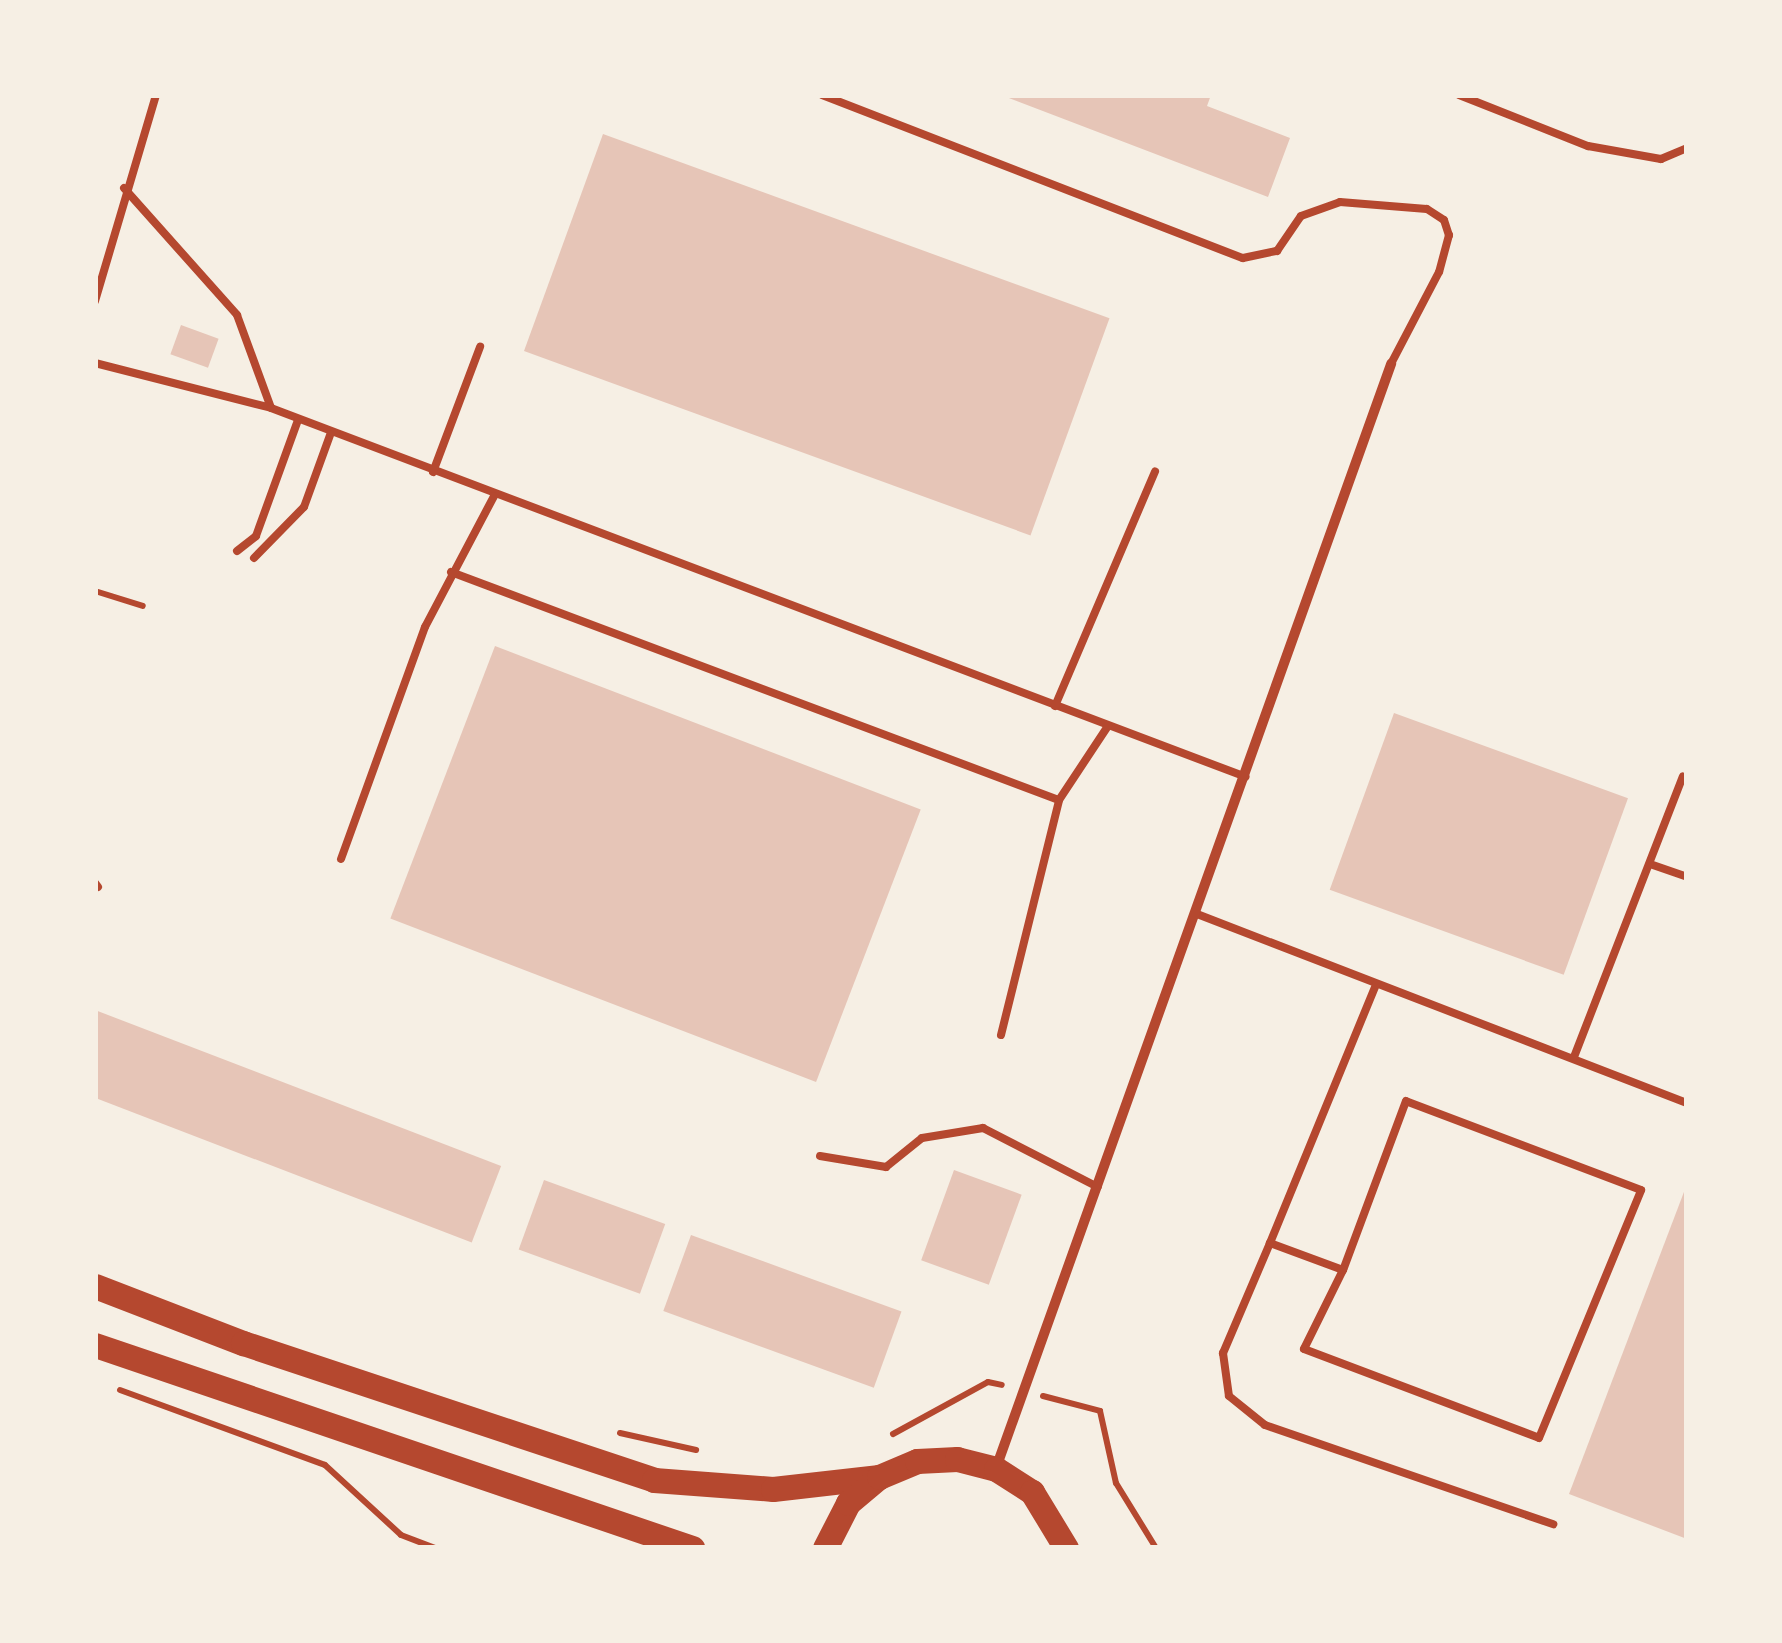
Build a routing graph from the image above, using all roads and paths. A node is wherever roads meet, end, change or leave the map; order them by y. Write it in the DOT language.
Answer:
graph roads {
  1 [pos="156,95"];
  2 [pos="822,95"];
  3 [pos="1459,95"];
  4 [pos="1687,148"];
  5 [pos="124,188"];
  6 [pos="95,301"];
  7 [pos="480,347"];
  8 [pos="95,363"];
  9 [pos="1391,364"];
  10 [pos="271,408"];
  11 [pos="298,420"];
  12 [pos="330,434"];
  13 [pos="1156,471"];
  14 [pos="433,472"];
  15 [pos="494,496"];
  16 [pos="238,551"];
  17 [pos="254,558"];
  18 [pos="452,572"];
  19 [pos="95,591"];
  20 [pos="143,606"];
  21 [pos="1055,706"];
  22 [pos="1108,726"];
  23 [pos="1682,776"];
  24 [pos="1246,777"];
  25 [pos="1059,800"];
  26 [pos="341,859"];
  27 [pos="1650,864"];
  28 [pos="1687,877"];
  29 [pos="1197,914"];
  30 [pos="1376,984"];
  31 [pos="1001,1035"];
  32 [pos="1574,1057"];
  33 [pos="1687,1103"];
  34 [pos="820,1156"];
  35 [pos="1098,1187"];
  36 [pos="1270,1244"];
  37 [pos="1343,1270"];
  38 [pos="95,1286"];
  39 [pos="95,1345"];
  40 [pos="113,1387"];
  41 [pos="1024,1391"];
  42 [pos="604,1430"];
  43 [pos="875,1444"];
  44 [pos="699,1450"];
  45 [pos="996,1468"];
  46 [pos="879,1477"];
  47 [pos="1553,1524"];
  48 [pos="1062,1537"];
  49 [pos="435,1548"];
  50 [pos="692,1548"];
  51 [pos="825,1548"];
  52 [pos="1084,1548"];
  53 [pos="1156,1548"];
  1 -- 5 [label="lane"];
  2 -- 9 [label="lane"];
  3 -- 4 [label="lane"];
  5 -- 6 [label="lane"];
  5 -- 10 [label="lane"];
  7 -- 14 [label="lane"];
  8 -- 10 [label="lane"];
  9 -- 24 [label="street"];
  10 -- 11 [label="lane"];
  11 -- 12 [label="lane"];
  11 -- 16 [label="lane"];
  12 -- 14 [label="lane"];
  12 -- 17 [label="lane"];
  13 -- 21 [label="lane"];
  14 -- 15 [label="lane"];
  15 -- 18 [label="lane"];
  15 -- 21 [label="lane"];
  18 -- 25 [label="lane"];
  18 -- 26 [label="lane"];
  19 -- 20 [label="path"];
  21 -- 22 [label="lane"];
  22 -- 24 [label="lane"];
  22 -- 25 [label="lane"];
  23 -- 27 [label="lane"];
  24 -- 29 [label="street"];
  25 -- 31 [label="lane"];
  27 -- 28 [label="lane"];
  27 -- 32 [label="lane"];
  29 -- 30 [label="lane"];
  29 -- 35 [label="street"];
  30 -- 32 [label="lane"];
  30 -- 36 [label="lane"];
  32 -- 33 [label="lane"];
  34 -- 35 [label="lane"];
  35 -- 41 [label="street"];
  36 -- 37 [label="lane"];
  36 -- 47 [label="lane"];
  37 -- 37 [label="lane"];
  38 -- 46 [label="main road"];
  39 -- 50 [label="main road"];
  40 -- 49 [label="path"];
  41 -- 43 [label="path"];
  41 -- 45 [label="street"];
  41 -- 53 [label="path"];
  42 -- 44 [label="path"];
  45 -- 46 [label="main road"];
  45 -- 48 [label="main road"];
  46 -- 51 [label="main road"];
  48 -- 52 [label="main road"];
}
